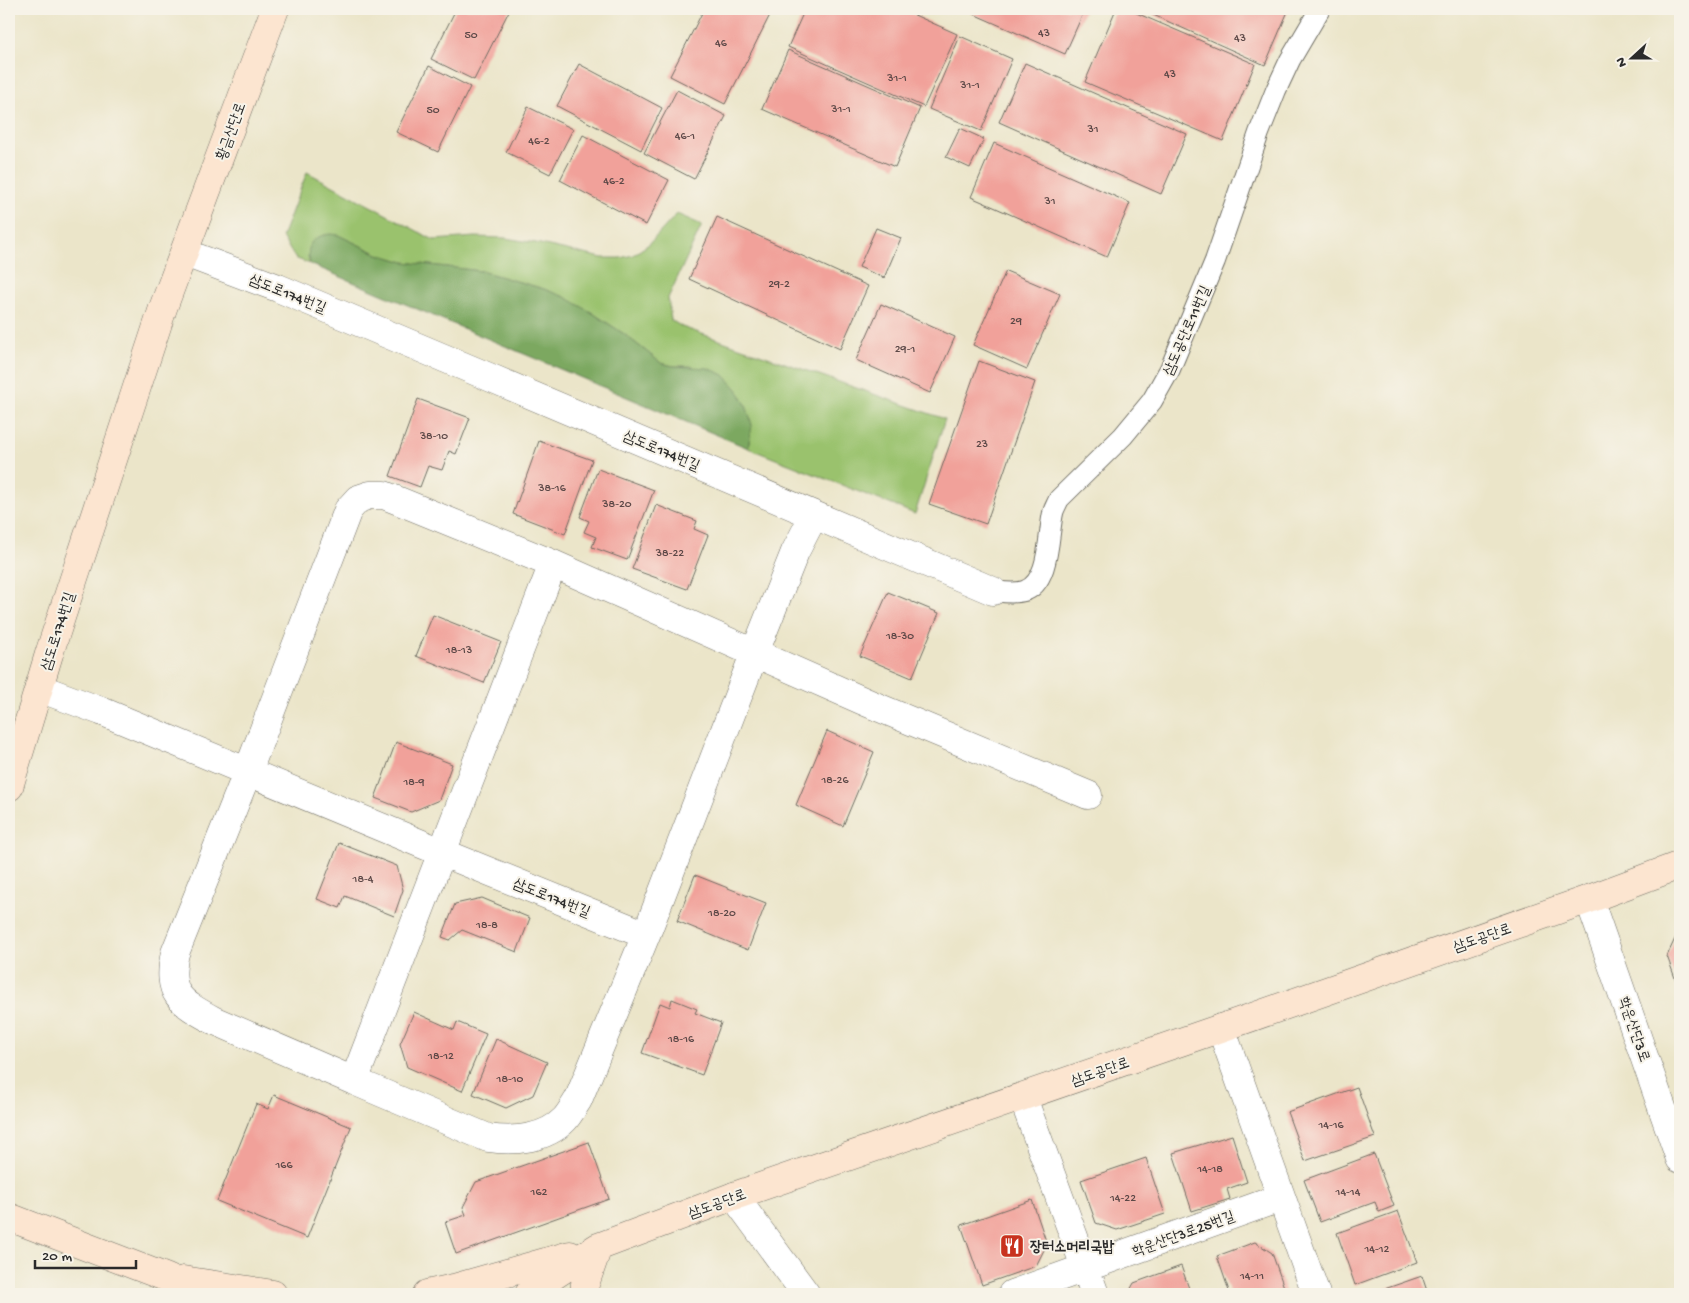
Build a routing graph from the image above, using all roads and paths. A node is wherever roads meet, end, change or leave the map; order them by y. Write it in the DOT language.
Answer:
graph roads {
  1 [pos="275,9"];
  2 [pos="1320,9"];
  3 [pos="185,253"];
  4 [pos="814,515"];
  5 [pos="553,564"];
  6 [pos="993,591"];
  7 [pos="755,652"];
  8 [pos="39,688"];
  9 [pos="248,771"];
  10 [pos="9,787"];
  11 [pos="1088,795"];
  12 [pos="441,852"];
  13 [pos="1680,865"];
  14 [pos="1589,899"];
  15 [pos="646,935"];
  16 [pos="1221,1028"];
  17 [pos="354,1080"];
  18 [pos="1023,1098"];
  19 [pos="1680,1159"];
  20 [pos="734,1196"];
  21 [pos="1280,1198"];
  22 [pos="9,1217"];
  23 [pos="598,1247"];
  24 [pos="1086,1267"];
  25 [pos="165,1277"];
  26 [pos="203,1294"];
  27 [pos="273,1294"];
  28 [pos="427,1294"];
  29 [pos="529,1294"];
  30 [pos="584,1294"];
  31 [pos="806,1294"];
  32 [pos="1012,1294"];
  33 [pos="1095,1294"];
  34 [pos="1316,1294"];
  1 -- 3 [label="street, 황금산단로"];
  2 -- 6 [label="lane, 삼도공단로11번길"];
  3 -- 4 [label="street, 삼도로174번길"];
  3 -- 8 [label="street, 삼도로174번길"];
  4 -- 6 [label="street, 삼도로174번길"];
  4 -- 7 [label="street"];
  5 -- 7 [label="street"];
  5 -- 9 [label="street"];
  5 -- 12 [label="street"];
  7 -- 11 [label="street"];
  7 -- 15 [label="street"];
  8 -- 9 [label="street, 삼도로174번길"];
  8 -- 10 [label="street, 삼도로174번길"];
  9 -- 12 [label="street, 삼도로174번길"];
  9 -- 17 [label="street"];
  12 -- 15 [label="street, 삼도로174번길"];
  12 -- 17 [label="street"];
  13 -- 14 [label="street, 삼도공단로"];
  14 -- 16 [label="street, 삼도공단로"];
  14 -- 19 [label="street, 학운산단3로"];
  15 -- 17 [label="street"];
  16 -- 18 [label="street, 삼도공단로"];
  16 -- 21 [label="street"];
  18 -- 20 [label="street, 삼도공단로"];
  18 -- 24 [label="street"];
  20 -- 23 [label="street, 삼도공단로"];
  20 -- 31 [label="street"];
  21 -- 24 [label="street, 학운산단3로25번길"];
  21 -- 34 [label="street"];
  22 -- 25 [label="street"];
  23 -- 28 [label="street"];
  23 -- 29 [label="street, 삼도공단로"];
  23 -- 30 [label="street"];
  24 -- 32 [label="street, 학운산단3로25번길"];
  24 -- 33 [label="street"];
  25 -- 26 [label="street"];
  25 -- 27 [label="street"];
}
